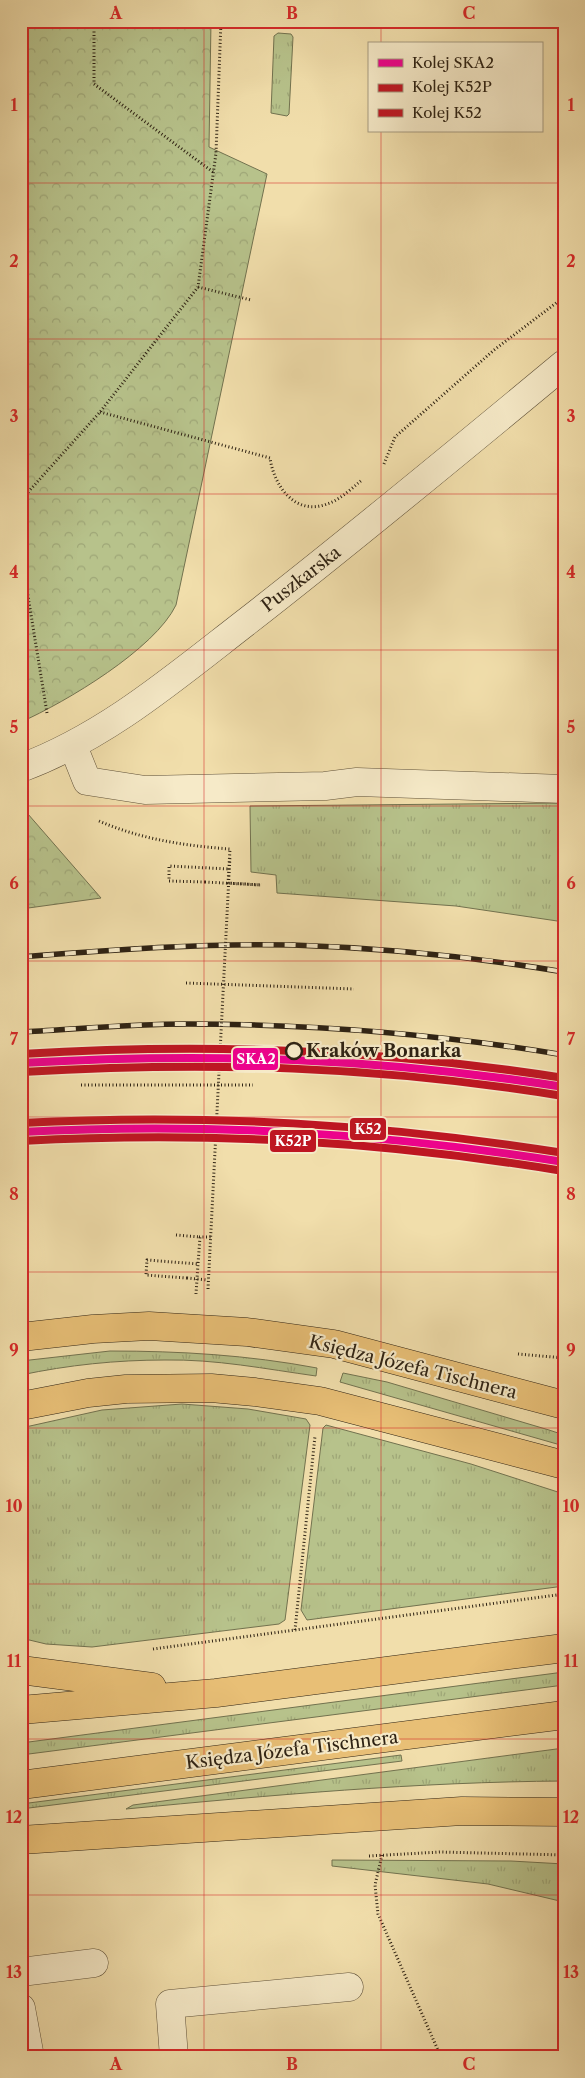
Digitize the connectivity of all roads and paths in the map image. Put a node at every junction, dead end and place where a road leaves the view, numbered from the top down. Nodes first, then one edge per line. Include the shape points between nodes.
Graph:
1 (94, 21) edge
2 (221, 21) edge
3 (214, 172) junction
4 (198, 287) junction
5 (564, 297) edge
6 (251, 300) dead end
7 (564, 364) edge
8 (100, 412) junction
9 (376, 470) dead end
10 (369, 476) dead end
11 (21, 500) edge
12 (21, 553) edge
13 (48, 713) dead end
14 (73, 746) junction
15 (21, 768) edge
16 (564, 788) edge
17 (93, 818) dead end
18 (230, 856) dead end
19 (229, 869) junction
20 (228, 883) junction
21 (261, 885) dead end
22 (186, 983) dead end
23 (223, 984) junction
24 (354, 989) dead end
25 (219, 1084) junction
26 (81, 1085) dead end
27 (252, 1085) dead end
28 (211, 1238) junction
29 (198, 1264) junction
30 (208, 1280) junction
31 (208, 1289) dead end
32 (196, 1296) dead end
33 (21, 1337) edge
34 (564, 1405) edge
35 (21, 1406) edge
36 (315, 1434) dead end
37 (564, 1465) edge
38 (564, 1594) edge
39 (295, 1630) junction
40 (564, 1648) edge
41 (147, 1650) dead end
42 (21, 1670) edge
43 (216, 1693) junction
44 (21, 1710) edge
45 (564, 1715) edge
46 (21, 1785) edge
47 (564, 1812) edge
48 (21, 1840) edge
49 (382, 1855) dead end
50 (94, 1963) dead end
51 (21, 1972) edge
52 (349, 1987) dead end
53 (21, 2008) edge
54 (30, 2057) edge
55 (174, 2057) edge
56 (441, 2057) edge

1 - 3 path via 94,84
2 - 3 path
3 - 4 path
4 - 6 path
4 - 8 path
5 - 9 path via 494,350 394,437 384,465
7 - 14 street, Puszkarska via 335,553 154,693
8 - 10 path via 270,458 281,489 293,500 309,507 332,502
8 - 11 path
12 - 13 path
14 - 15 street, Puszkarska
14 - 16 street via 87,781 145,790 325,786 357,782
17 - 19 path via 154,838 230,849
18 - 20 path, bridge
19 - 20 path
19 - 20 path, bridge via 169,866 168,881
20 - 21 path, bridge
20 - 23 path, bridge
22 - 23 path
23 - 24 path
23 - 25 path, bridge
25 - 26 path
25 - 27 path
25 - 28 path, bridge
28 - 29 path via 176,1235 200,1237
28 - 30 path, bridge
29 - 30 path, bridge via 147,1260 146,1275
29 - 32 path
30 - 31 path, bridge
33 - 34 main road, Księdza Józefa Tischnera via 149,1326 247,1332 334,1344
35 - 37 main road via 126,1389 211,1388 255,1392 320,1401
36 - 39 path
38 - 39 path
39 - 41 path
40 - 43 main road
42 - 43 main road
43 - 44 main road
45 - 46 main road, Księdza Józefa Tischnera
47 - 48 main road via 443,1812
49 - 56 path via 375,1885 378,1914
50 - 51 street
52 - 55 street via 170,2004
53 - 54 street

